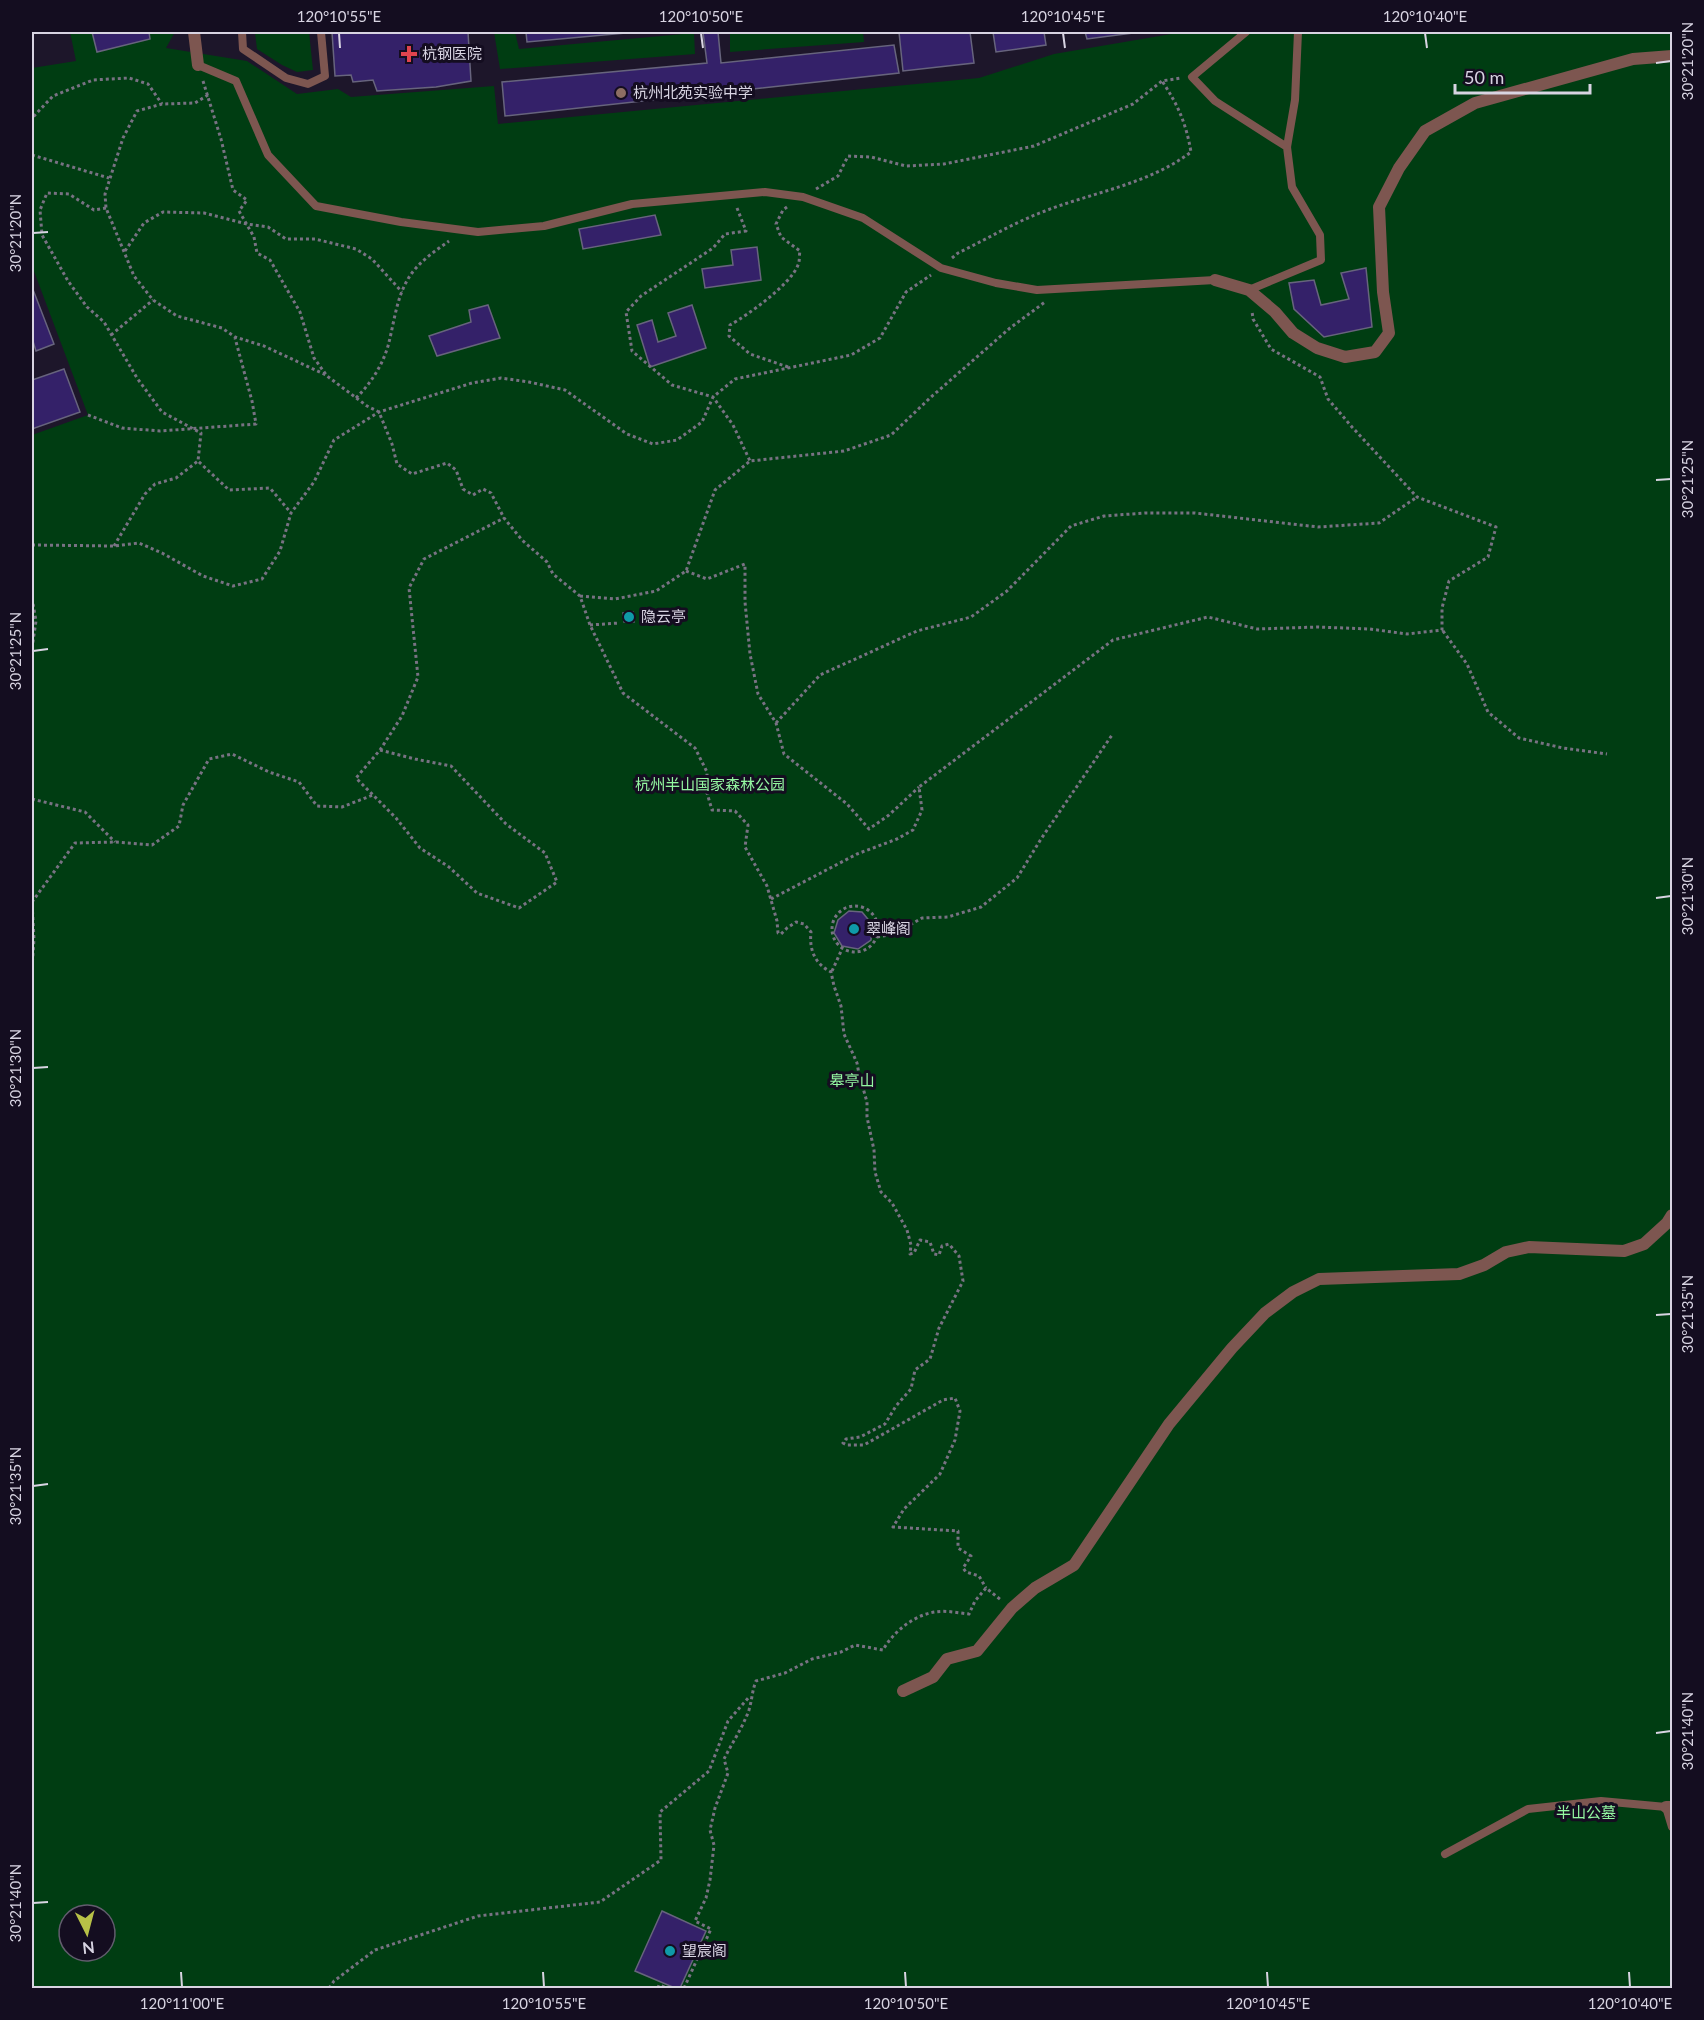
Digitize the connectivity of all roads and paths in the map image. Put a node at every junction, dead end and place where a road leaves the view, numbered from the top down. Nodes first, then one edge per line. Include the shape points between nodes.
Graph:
1 (194, 32) edge
2 (199, 32) edge
3 (242, 32) edge
4 (321, 32) edge
5 (1246, 32) edge
6 (1298, 32) edge
7 (1672, 56) edge
8 (198, 65) junction
9 (1192, 77) junction
10 (1162, 81) junction
11 (208, 95) junction
12 (162, 104) junction
13 (32, 122) edge
14 (1287, 147) junction
15 (32, 155) edge
16 (109, 177) junction
17 (731, 195) junction
18 (803, 197) junction
19 (106, 208) junction
20 (247, 224) junction
21 (466, 230) junction
22 (125, 251) junction
23 (941, 268) junction
24 (1215, 280) joint
25 (1063, 289) junction
26 (1249, 290) junction
27 (402, 292) junction
28 (153, 300) junction
29 (111, 335) junction
30 (235, 337) junction
31 (789, 367) junction
32 (327, 376) junction
33 (712, 397) junction
34 (356, 398) junction
35 (379, 412) junction
36 (88, 415) dead end
37 (191, 428) junction
38 (198, 461) junction
39 (750, 461) junction
40 (1417, 497) junction
41 (291, 513) junction
42 (504, 518) junction
43 (32, 545) edge
44 (114, 546) junction
45 (686, 571) junction
46 (580, 596) junction
47 (32, 598) edge
48 (34, 621) edge
49 (619, 623) dead end
50 (590, 625) junction
51 (1442, 630) junction
52 (32, 648) edge
53 (776, 723) junction
54 (1113, 735) dead end
55 (380, 750) junction
56 (1607, 754) dead end
57 (919, 787) junction
58 (373, 795) junction
59 (32, 799) edge
60 (115, 842) junction
61 (771, 898) junction
62 (877, 937) junction
63 (842, 949) junction
64 (32, 968) edge
65 (831, 972) junction
66 (1672, 1215) edge
67 (986, 1588) junction
68 (1012, 1608) junction
69 (903, 1691) dead end
70 (751, 1695) junction
71 (1669, 1807) edge
72 (1672, 1827) edge
73 (1445, 1854) dead end
74 (329, 1989) edge
75 (658, 1989) edge
76 (667, 1989) edge
77 (684, 1989) edge

1 - 2 lane
1 - 8 street
3 - 4 lane via 243,49 286,78 308,84 325,76
5 - 9 lane
6 - 14 lane via 1295,100
7 - 26 street via 1633,59 1475,103 1425,131 1398,168 1379,207 1389,333 1375,352 1345,357 1317,348 1293,333
8 - 11 path
8 - 21 lane via 236,81 268,155 316,206
9 - 10 path
9 - 14 lane via 1215,101
10 - 18 path via 1133,104 1034,146 944,164 906,166 848,156 838,176
10 - 23 path via 1179,107 1191,152 1174,165 1044,211 958,253
11 - 12 path via 195,103
11 - 20 path via 233,190 247,200 239,211
12 - 13 path via 148,84 129,78 93,80 53,96
12 - 16 path via 137,111
14 - 26 lane via 1292,187 1320,235 1321,260
15 - 16 path
16 - 19 path
17 - 18 lane via 765,192
17 - 21 lane via 632,204 544,226
17 - 33 path via 746,231 725,234 713,248 641,296 626,312 632,351 672,385
18 - 23 lane via 863,218
18 - 31 path via 783,210 776,224 781,237 800,251 798,266 780,288 730,325 729,336 750,354
19 - 22 path
19 - 29 path via 94,210 69,194 47,192 40,210 42,235 68,281
20 - 22 path via 204,213 163,212 144,223
20 - 27 path via 268,227 286,239 315,239 356,249 372,259
20 - 32 path via 257,253 270,260 300,312 314,358
21 - 27 path via 433,252 408,278
22 - 28 path via 134,276
23 - 25 lane via 1037,290
23 - 31 path via 906,292 880,338 852,355
24 - 25 lane
24 - 26 street
25 - 39 path via 1010,328 891,435 844,451
26 - 40 path via 1253,319 1271,349 1320,377 1328,399
27 - 34 path via 387,348 371,383
28 - 29 path
28 - 30 path via 177,316 222,328
29 - 37 path via 162,412
30 - 32 path via 264,346
30 - 37 path via 256,424
31 - 33 path via 735,379
32 - 34 path
33 - 35 path via 702,422 677,440 653,444 627,434 565,390 501,378
33 - 39 path via 733,425
34 - 35 path
35 - 41 path via 334,440 314,482
35 - 42 path via 397,464 412,474 447,463 456,470 463,489 473,495 483,489 491,493
36 - 37 path via 122,428
37 - 38 path via 201,433
38 - 41 path via 229,490 270,488
38 - 44 path via 176,478 155,484 145,494
39 - 45 path via 715,490
40 - 51 path via 1496,527 1488,556 1449,581
40 - 53 path via 1379,523 1318,527 1195,513 1146,513 1104,516 1071,526 1007,591 971,617 917,631 820,675
41 - 44 path via 280,551 262,579 233,586 203,576 139,543
42 - 46 path via 547,562 553,574
42 - 55 path via 424,559 409,588 418,677 402,716
43 - 44 path
45 - 46 path via 656,591 615,599
45 - 53 path via 707,579 746,564 750,654 758,694
46 - 50 path
47 - 48 path
48 - 52 path
49 - 50 path
50 - 61 path via 623,693 695,748 707,772 712,810 735,811 748,825 745,848
51 - 56 path via 1467,664 1488,712 1519,738
51 - 57 path via 1407,634 1359,629 1257,629 1209,617 1113,640
53 - 57 path via 784,754 847,804 869,829
54 - 62 path via 1017,878 981,907 948,917 922,918 894,934
55 - 58 path via 356,778
55 - 58 path via 451,766 506,824 545,854 556,882 519,908 477,893 449,867 420,848
57 - 61 path via 922,810 913,830
58 - 60 path via 342,807 317,806 299,782 232,754 209,759 183,805 179,826 152,845
59 - 60 path via 85,812
60 - 64 path via 75,843 32,902
61 - 65 path via 778,933 796,922 804,924 811,933 810,946 820,967
62 - 63 path via 860,952
62 - 63 path via 873,914 860,906 844,908 831,925 834,940
63 - 65 path
65 - 67 path via 844,1034 857,1063 867,1102 881,1192 907,1230 910,1254 920,1240 930,1242 934,1254 939,1255 942,1246 949,1244 959,1256 963,1281 939,1329 930,1359 915,1370 911,1389 885,1424 843,1443 864,1445 943,1400 955,1398 960,1411 955,1440 940,1474 904,1509 893,1527 958,1531 958,1548 971,1556 963,1568 979,1576
66 - 68 street via 1644,1244 1624,1251 1529,1248 1506,1252 1459,1274 1319,1279 1293,1292 1265,1313 1169,1424 1074,1565 1035,1588
67 - 68 path
67 - 70 path via 969,1614 935,1612 913,1619 883,1650 855,1644 756,1681
68 - 69 street via 977,1651 947,1659 933,1677
70 - 74 path via 728,1721 709,1771 660,1812 661,1860 600,1902 478,1916 375,1950
70 - 77 path via 744,1722 724,1759 728,1773 710,1830 714,1845 710,1880 695,1921 711,1929
71 - 72 lane
71 - 73 lane via 1601,1801 1528,1809
75 - 76 path via 659,1985

